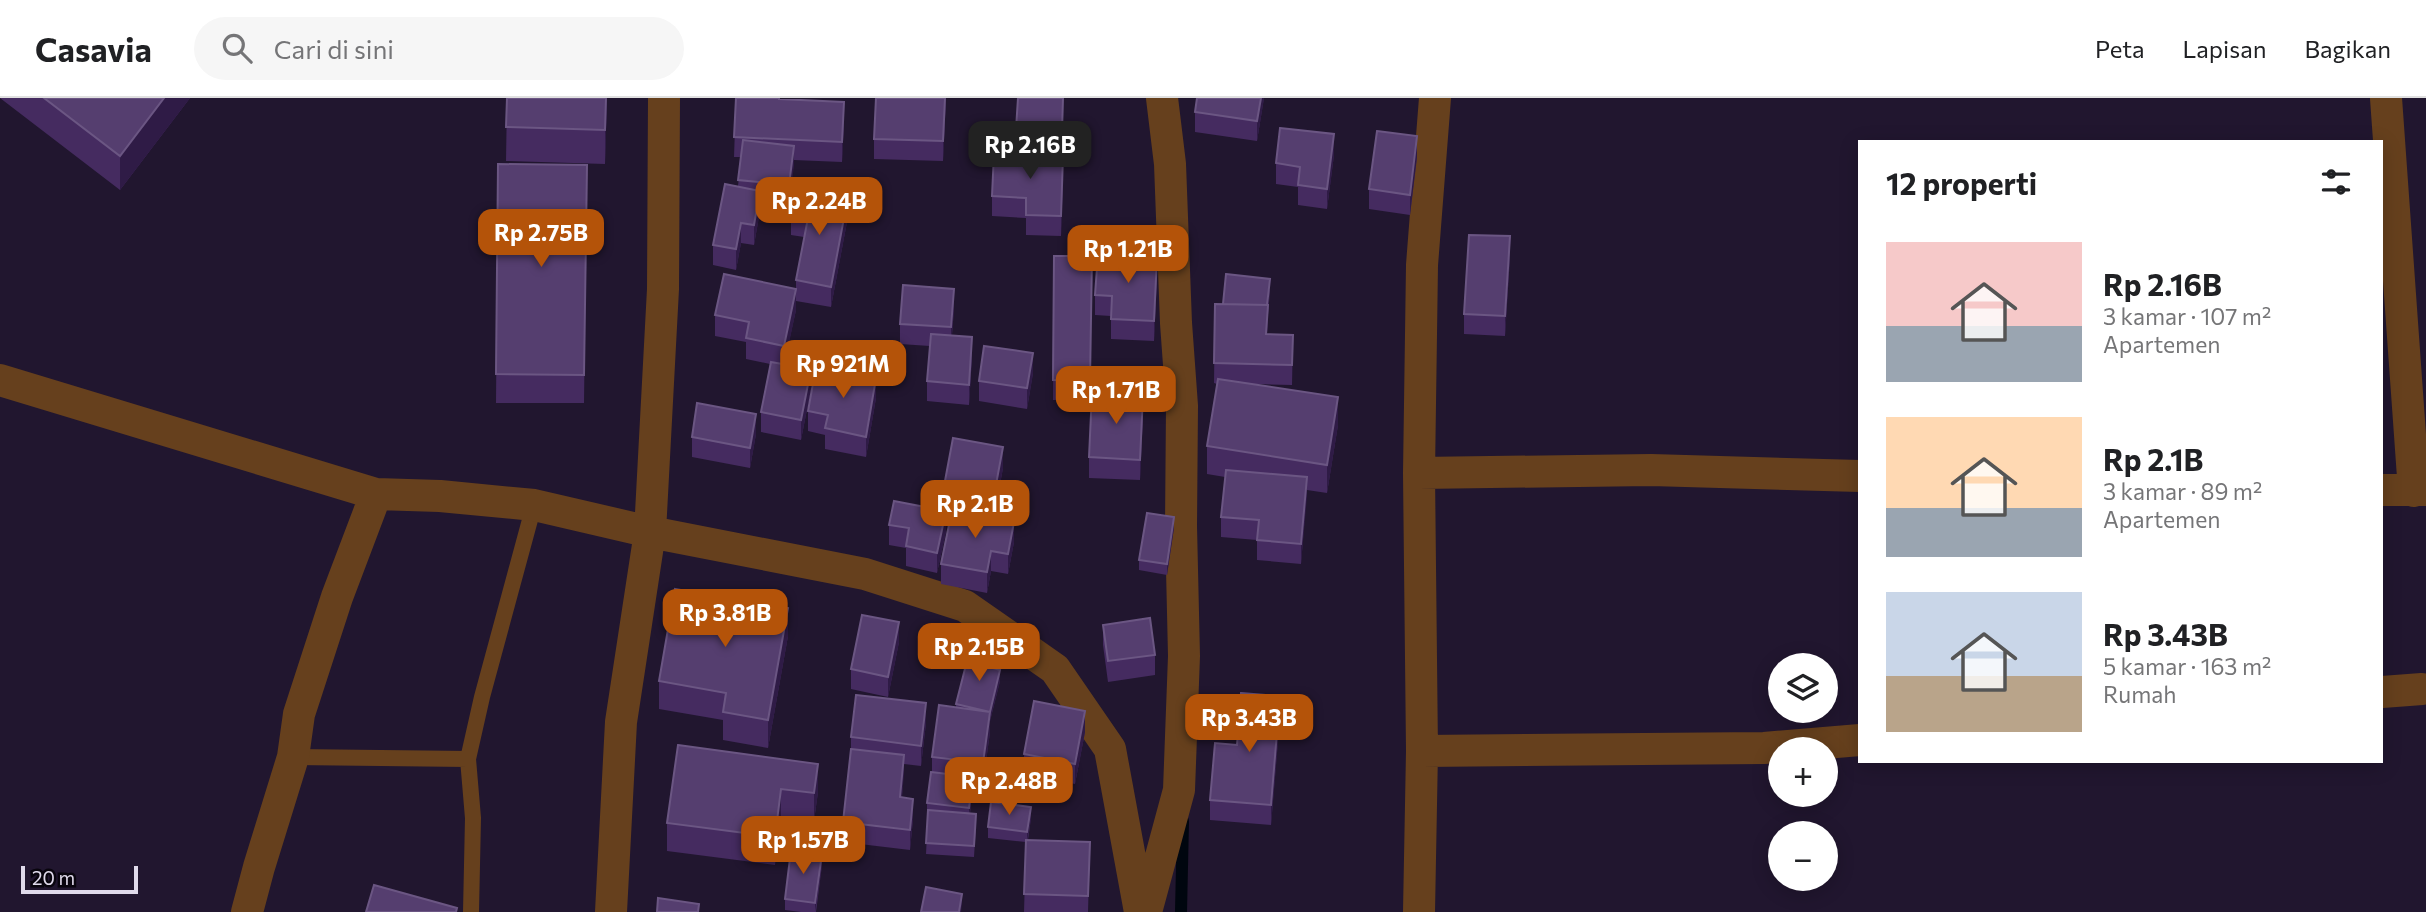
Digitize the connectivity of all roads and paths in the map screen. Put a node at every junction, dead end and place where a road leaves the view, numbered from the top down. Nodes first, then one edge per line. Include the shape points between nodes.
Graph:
1 (664, 98) edge
2 (1162, 98) edge
3 (1435, 98) edge
4 (2386, 98) edge
5 (0, 380) edge
6 (1419, 473) junction
7 (1858, 476) edge
8 (2383, 490) edge
9 (2420, 490) edge
10 (376, 494) junction
11 (534, 505) junction
12 (650, 532) junction
13 (2422, 689) dead end
14 (2383, 692) edge
15 (1858, 740) edge
16 (1422, 751) junction
17 (293, 757) junction
18 (468, 759) junction
19 (247, 912) edge
20 (471, 912) edge
21 (611, 912) edge
22 (1140, 912) edge
23 (1146, 912) edge
24 (1419, 912) edge

1 - 12 street via 663,289
2 - 23 street via 1170,164 1182,407 1184,656 1179,790
3 - 6 street via 1422,265
4 - 9 street
5 - 10 street
6 - 7 street via 1651,470
6 - 16 street
8 - 9 street
10 - 11 street
10 - 17 street via 299,714
11 - 12 street
11 - 18 lane
12 - 21 street via 621,722
12 - 22 street via 866,574 965,606 1055,669 1111,749
13 - 14 street
15 - 16 street via 1764,748
16 - 24 street
17 - 18 lane
17 - 19 street
18 - 20 lane via 473,818

